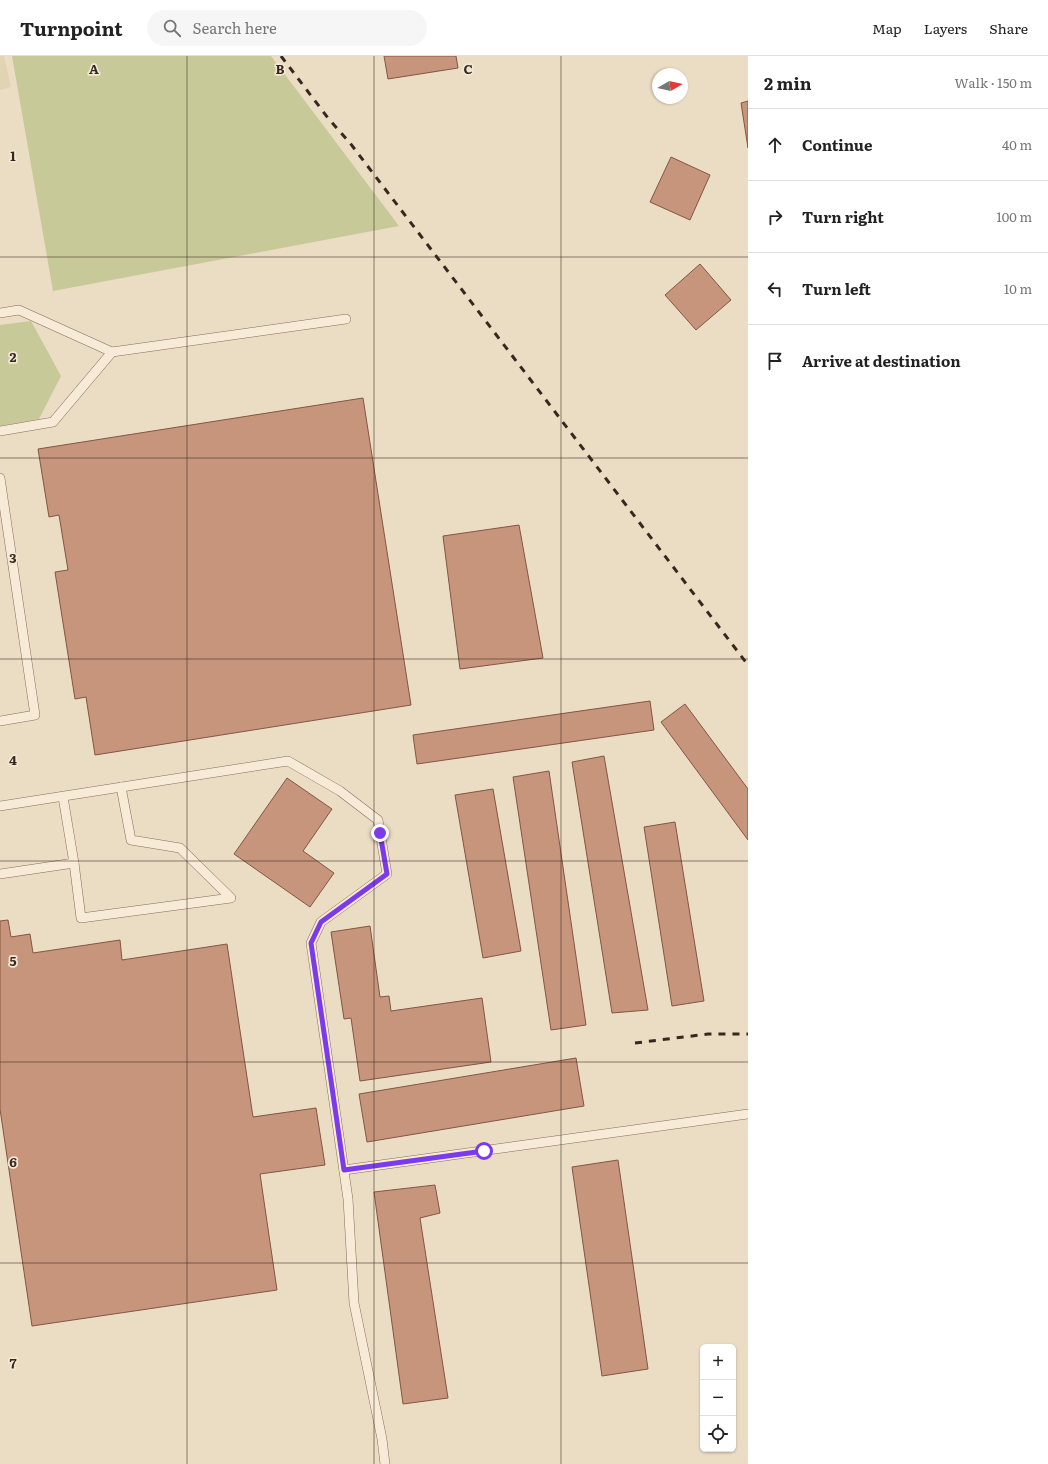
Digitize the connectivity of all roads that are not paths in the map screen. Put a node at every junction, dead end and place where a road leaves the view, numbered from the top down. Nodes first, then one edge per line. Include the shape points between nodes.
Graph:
1 (0, 313) edge
2 (346, 319) dead end
3 (112, 352) junction
4 (0, 431) edge
5 (0, 478) edge
6 (0, 722) edge
7 (121, 787) junction
8 (63, 797) junction
9 (0, 806) edge
10 (74, 863) junction
11 (0, 874) edge
12 (748, 1114) edge
13 (344, 1170) junction
14 (385, 1464) edge

1 - 3 lane via 19,310
2 - 3 lane
3 - 4 lane via 53,422
5 - 6 lane via 35,715
7 - 8 lane
7 - 10 lane via 131,840 180,848 231,898 81,918
7 - 13 lane via 288,761 340,791 378,820 387,874 321,922 311,943
8 - 9 lane
8 - 10 lane
10 - 11 lane
12 - 13 lane
13 - 14 lane via 354,1303

